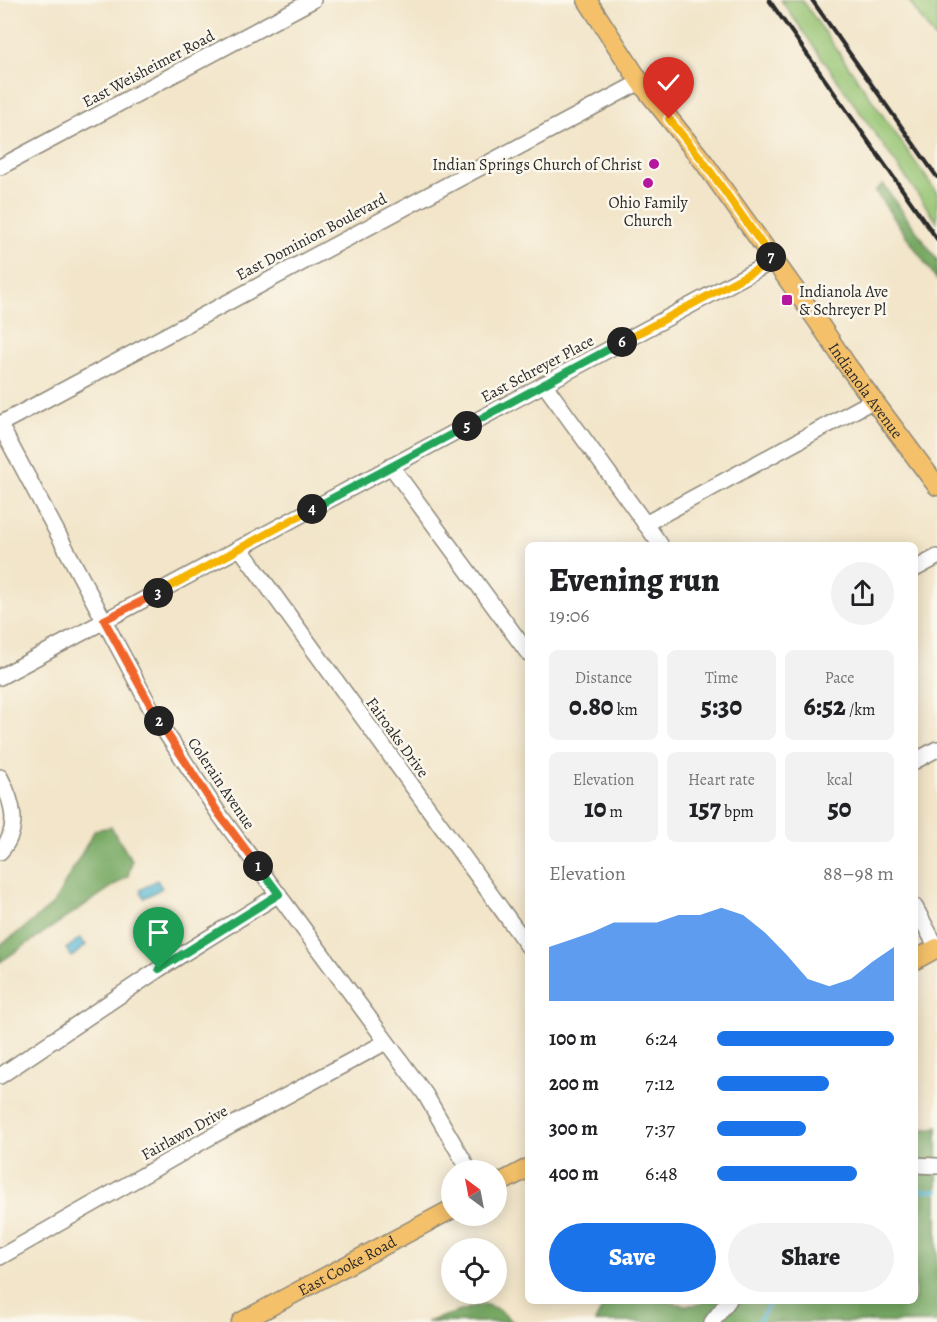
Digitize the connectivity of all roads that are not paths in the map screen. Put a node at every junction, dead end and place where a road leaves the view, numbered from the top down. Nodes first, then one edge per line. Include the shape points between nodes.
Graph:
1 (313, 0) edge
2 (587, 0) edge
3 (640, 82) junction
4 (0, 167) edge
5 (773, 261) junction
6 (544, 384) junction
7 (874, 400) junction
8 (0, 425) edge
9 (391, 466) junction
10 (937, 486) edge
11 (645, 524) junction
12 (658, 542) edge
13 (240, 548) junction
14 (937, 557) edge
15 (918, 567) edge
16 (104, 620) junction
17 (525, 649) edge
18 (0, 677) edge
19 (937, 749) edge
20 (918, 759) edge
21 (0, 777) edge
22 (0, 852) edge
23 (279, 894) junction
24 (918, 913) edge
25 (525, 942) edge
26 (937, 948) edge
27 (918, 958) edge
28 (386, 1042) junction
29 (0, 1076) edge
30 (463, 1160) edge
31 (918, 1166) edge
32 (937, 1166) edge
33 (525, 1170) edge
34 (507, 1179) edge
35 (441, 1215) edge
36 (0, 1257) edge
37 (726, 1304) edge
38 (241, 1322) edge
39 (712, 1322) edge

1 - 4 street, East Weisheimer Road
2 - 3 main road, Indianola Avenue
3 - 5 main road, Indianola Avenue via 703,161
3 - 8 street, East Dominion Boulevard
5 - 6 street, East Schreyer Place
5 - 7 main road, Indianola Avenue
6 - 9 street, East Schreyer Place
6 - 11 street
7 - 10 main road, Indianola Avenue
7 - 11 street
8 - 16 street, Colerain Avenue
9 - 13 street, East Schreyer Place
9 - 17 street
11 - 12 street
13 - 16 street, East Schreyer Place
13 - 25 street, Fairoaks Drive
14 - 15 street
16 - 18 street, East Schreyer Place
16 - 23 street, Colerain Avenue via 156,718 219,814
19 - 20 street
21 - 22 street via 15,819 8,843
23 - 28 street, Colerain Avenue
23 - 29 street
24 - 26 street
26 - 27 main road
28 - 30 street, Colerain Avenue via 425,1094
28 - 36 street, Fairlawn Drive
31 - 32 street
33 - 34 main road
35 - 38 main road, East Cooke Road
37 - 39 street

